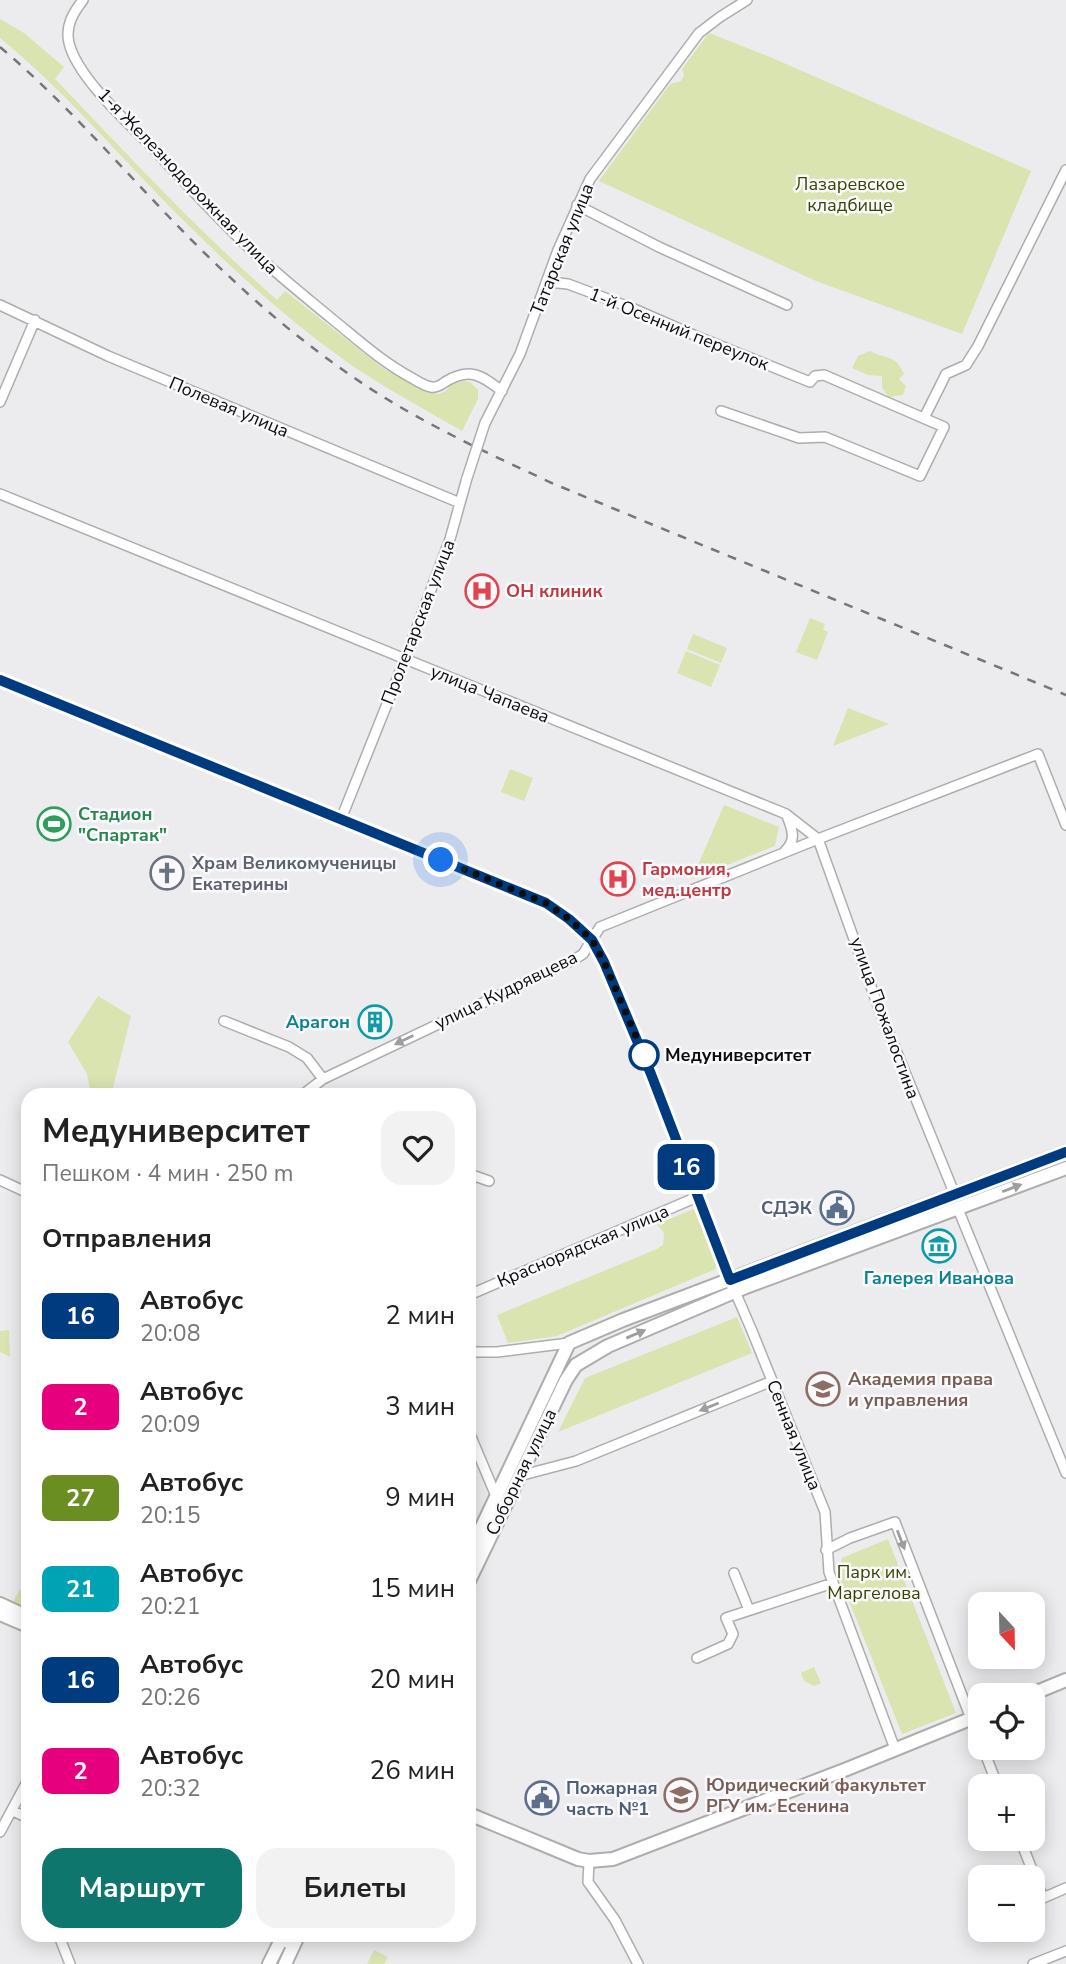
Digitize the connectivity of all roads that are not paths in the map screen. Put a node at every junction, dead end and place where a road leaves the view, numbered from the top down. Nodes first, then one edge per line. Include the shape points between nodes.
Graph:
1 (83, 0) edge
2 (747, 0) edge
3 (1066, 170) edge
4 (577, 205) junction
5 (547, 282) junction
6 (0, 305) edge
7 (787, 305) dead end
8 (35, 320) junction
9 (502, 391) junction
10 (0, 402) edge
11 (722, 411) dead end
12 (924, 418) junction
13 (485, 423) joint
14 (0, 494) edge
15 (460, 503) junction
16 (405, 659) junction
17 (0, 680) edge
18 (786, 814) junction
19 (341, 819) junction
20 (1066, 825) edge
21 (801, 826) junction
22 (818, 839) junction
23 (799, 847) junction
24 (783, 853) junction
25 (592, 940) junction
26 (224, 1021) dead end
27 (323, 1079) junction
28 (311, 1088) edge
29 (1066, 1152) edge
30 (1066, 1168) edge
31 (476, 1176) edge
32 (0, 1181) edge
33 (489, 1181) dead end
34 (21, 1191) edge
35 (955, 1195) junction
36 (697, 1197) junction
37 (958, 1209) junction
38 (733, 1286) junction
39 (476, 1292) edge
40 (569, 1343) junction
41 (476, 1352) edge
42 (772, 1381) junction
43 (476, 1449) edge
44 (1066, 1473) edge
45 (519, 1476) junction
46 (496, 1496) junction
47 (476, 1539) edge
48 (826, 1550) junction
49 (476, 1566) edge
50 (734, 1573) dead end
51 (833, 1583) junction
52 (0, 1604) edge
53 (749, 1610) junction
54 (0, 1614) edge
55 (21, 1614) edge
56 (21, 1623) edge
57 (697, 1658) dead end
58 (1066, 1680) edge
59 (1045, 1689) edge
60 (968, 1700) edge
61 (968, 1720) edge
62 (895, 1749) junction
63 (21, 1794) edge
64 (13, 1811) junction
65 (21, 1815) edge
66 (476, 1817) edge
67 (0, 1832) edge
68 (1025, 1851) edge
69 (589, 1861) junction
70 (1066, 1888) edge
71 (62, 1942) edge
72 (276, 1942) edge
73 (295, 1942) edge
74 (1066, 1951) edge
75 (70, 1964) edge
76 (269, 1964) edge
77 (285, 1964) edge
78 (638, 1964) edge
79 (1033, 1964) edge

1 - 9 street, 1-я Железнодорожная улица via 73,12 68,41 82,71 248,247 383,361 411,377 435,387 470,373
2 - 4 street, Татарская улица via 699,33 590,179
3 - 12 street via 978,346 966,365 946,374
4 - 5 street, Татарская улица
4 - 7 street
5 - 9 street, Татарская улица
5 - 12 street, 1-й Осенний переулок via 568,284 632,308 810,382 824,375
6 - 8 street, Полевая улица
8 - 10 street
8 - 15 street, Полевая улица via 108,356
9 - 13 street, Татарская улица
11 - 12 street via 799,438 825,437 920,476 944,426
13 - 15 street, Пролетарская улица, bridge
14 - 16 street, улица Чапаева
15 - 16 street, Пролетарская улица
16 - 18 street, улица Чапаева
16 - 19 street, Пролетарская улица
17 - 19 street
18 - 21 street, улица Чапаева
18 - 24 street via 793,840
19 - 25 street via 546,903
20 - 22 street, улица Кудрявцева via 1038,754
21 - 22 street, улица Чапаева
21 - 23 street via 804,839
22 - 23 street, улица Кудрявцева
22 - 35 street, улица Пожалостина via 878,1006
23 - 24 street, улица Кудрявцева
24 - 25 street, улица Кудрявцева via 600,927
25 -> 27 street, улица Кудрявцева via 583,954
25 - 36 street, Сенная улица via 644,1055
26 - 27 street via 289,1047 306,1058
27 - 28 street, улица Кудрявцева
29 - 35 main road
37 -> 30 main road
31 - 33 street
32 - 34 street
35 - 38 main road
36 - 38 street, Сенная улица
36 - 39 street, Краснорядская улица
37 - 38 main road
37 - 44 street
38 - 40 main road via 624,1320
38 - 42 street, Сенная улица
45 -> 38 main road, Соборная улица via 576,1365
40 - 41 street
40 - 46 main road, Соборная улица
42 -> 45 street via 576,1461
42 - 48 street, Сенная улица via 825,1512
43 - 46 street
45 - 49 main road, Соборная улица
46 - 47 main road, Соборная улица
48 - 51 street, Сенная улица
48 -> 60 street via 895,1522
50 - 53 street
51 - 53 street
51 - 62 street, Сенная улица
52 - 55 main road
53 - 57 street via 726,1618 733,1634 728,1644
54 - 56 main road
58 - 59 main road
61 - 62 main road
62 - 69 main road via 622,1856
63 - 64 street
64 - 65 street
64 - 67 street
66 - 69 main road
68 - 70 street via 1043,1898
69 - 78 street via 588,1882
71 - 75 street
72 - 76 main road
73 - 77 main road
74 - 79 street

